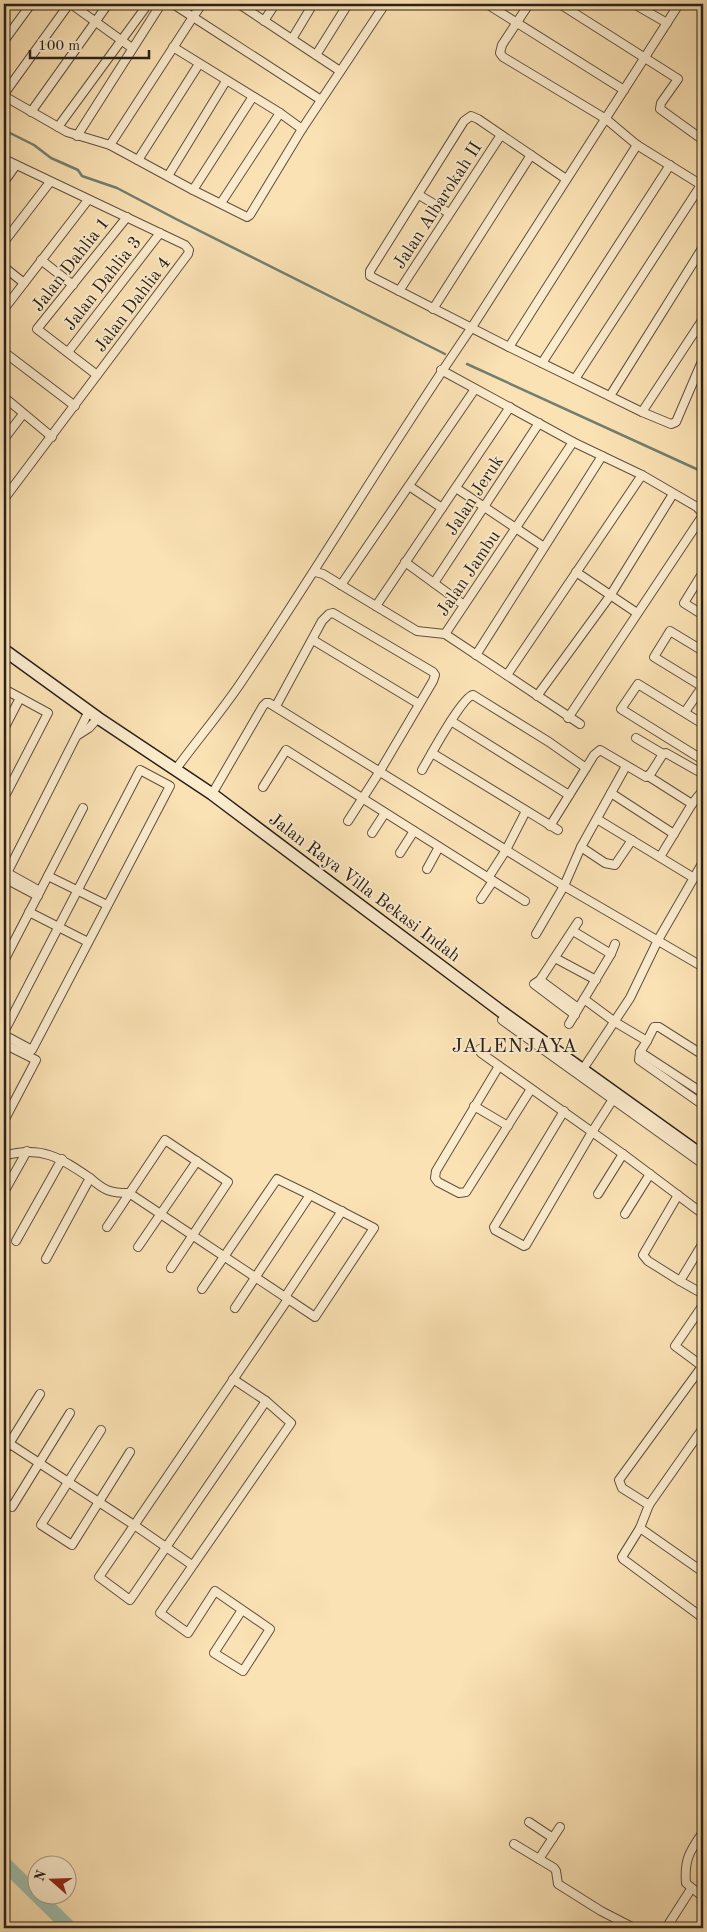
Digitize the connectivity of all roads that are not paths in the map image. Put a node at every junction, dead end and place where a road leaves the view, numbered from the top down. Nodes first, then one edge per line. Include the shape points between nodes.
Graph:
1 (31, 4) edge
2 (70, 4) edge
3 (108, 4) edge
4 (148, 4) edge
5 (161, 4) edge
6 (173, 4) edge
7 (202, 4) edge
8 (239, 4) edge
9 (275, 4) edge
10 (313, 4) edge
11 (348, 4) edge
12 (384, 4) edge
13 (487, 4) edge
14 (529, 4) edge
15 (560, 4) edge
16 (634, 4) edge
17 (679, 4) edge
18 (193, 17) junction
19 (96, 21) junction
20 (264, 21) junction
21 (517, 22) junction
22 (667, 23) junction
23 (292, 39) junction
24 (122, 40) junction
25 (4, 41) edge
26 (173, 47) junction
27 (132, 48) junction
28 (316, 55) junction
29 (646, 58) junction
30 (199, 64) junction
31 (340, 71) junction
32 (226, 81) junction
33 (624, 90) junction
34 (4, 95) edge
35 (252, 98) junction
36 (321, 100) junction
37 (31, 112) junction
38 (280, 113) junction
39 (606, 119) junction
40 (58, 127) junction
41 (302, 129) junction
42 (501, 135) junction
43 (77, 136) junction
44 (703, 140) edge
45 (110, 145) junction
46 (637, 145) junction
47 (531, 155) junction
48 (4, 158) edge
49 (138, 160) junction
50 (16, 165) junction
51 (670, 165) junction
52 (168, 176) junction
53 (566, 179) junction
54 (4, 182) edge
55 (50, 182) junction
56 (702, 186) edge
57 (193, 190) junction
58 (419, 195) junction
59 (88, 200) junction
60 (221, 203) junction
61 (449, 213) junction
62 (127, 217) junction
63 (160, 233) junction
64 (4, 242) edge
65 (703, 247) edge
66 (42, 260) junction
67 (4, 267) edge
68 (24, 283) junction
69 (73, 285) junction
70 (399, 291) junction
71 (4, 309) edge
72 (433, 309) junction
73 (703, 319) edge
74 (472, 327) junction
75 (509, 347) junction
76 (4, 352) edge
77 (68, 352) junction
78 (703, 359) edge
79 (542, 363) junction
80 (442, 370) junction
81 (97, 375) junction
82 (575, 379) junction
83 (475, 389) junction
84 (610, 396) junction
85 (4, 397) edge
86 (75, 406) junction
87 (510, 406) junction
88 (642, 412) junction
89 (23, 414) junction
90 (539, 424) junction
91 (52, 437) junction
92 (4, 439) edge
93 (573, 442) junction
94 (602, 456) junction
95 (642, 475) junction
96 (409, 486) junction
97 (456, 488) junction
98 (673, 494) junction
99 (4, 498) edge
100 (484, 507) junction
101 (442, 508) junction
102 (703, 514) edge
103 (516, 528) junction
104 (544, 547) junction
105 (405, 562) junction
106 (315, 572) junction
107 (576, 572) junction
108 (703, 579) edge
109 (434, 583) junction
110 (341, 585) junction
111 (610, 596) junction
112 (464, 605) junction
113 (376, 606) junction
114 (637, 613) junction
115 (703, 615) edge
116 (445, 634) junction
117 (312, 640) junction
118 (4, 650) edge
119 (703, 651) edge
120 (476, 655) junction
121 (507, 674) junction
122 (702, 687) edge
123 (4, 689) edge
124 (537, 696) junction
125 (20, 698) junction
126 (419, 704) junction
127 (276, 706) junction
128 (685, 712) junction
129 (94, 714) junction
130 (568, 718) junction
131 (451, 721) junction
132 (580, 724) dead end
133 (703, 724) edge
134 (4, 729) edge
135 (636, 738) dead end
136 (432, 753) junction
137 (663, 754) junction
138 (703, 760) edge
139 (626, 766) junction
140 (586, 768) junction
141 (176, 769) junction
142 (422, 770) dead end
143 (380, 771) junction
144 (703, 774) edge
145 (648, 776) junction
146 (263, 787) dead end
147 (703, 790) edge
148 (611, 793) junction
149 (212, 794) junction
150 (569, 795) junction
151 (4, 798) edge
152 (363, 799) junction
153 (692, 804) junction
154 (84, 808) dead end
155 (526, 811) junction
156 (385, 813) junction
157 (597, 819) junction
158 (348, 821) dead end
159 (550, 826) junction
160 (558, 830) dead end
161 (414, 831) junction
162 (372, 833) dead end
163 (674, 834) junction
164 (632, 840) junction
165 (439, 847) junction
166 (581, 847) junction
167 (506, 850) junction
168 (400, 853) dead end
169 (660, 857) junction
170 (703, 862) edge
171 (427, 869) dead end
172 (4, 876) edge
173 (48, 876) junction
174 (694, 878) junction
175 (491, 879) junction
176 (564, 886) junction
177 (78, 891) junction
178 (39, 893) junction
179 (481, 899) dead end
180 (525, 901) dead end
181 (107, 905) junction
182 (29, 912) junction
183 (578, 922) dead end
184 (58, 927) junction
185 (573, 931) junction
186 (536, 934) dead end
187 (658, 940) junction
188 (88, 942) junction
189 (615, 944) dead end
190 (611, 954) junction
191 (555, 958) junction
192 (4, 961) edge
193 (703, 967) edge
194 (596, 980) junction
195 (584, 999) junction
196 (576, 1011) junction
197 (502, 1020) dead end
198 (615, 1022) junction
199 (568, 1024) dead end
200 (4, 1034) edge
201 (647, 1041) junction
202 (4, 1044) edge
203 (480, 1050) dead end
204 (640, 1052) junction
205 (703, 1054) edge
206 (499, 1066) junction
207 (583, 1069) junction
208 (532, 1089) junction
209 (703, 1093) edge
210 (615, 1096) junction
211 (703, 1105) edge
212 (474, 1106) junction
213 (564, 1111) junction
214 (4, 1121) edge
215 (508, 1126) junction
216 (592, 1132) junction
217 (27, 1151) junction
218 (623, 1154) junction
219 (4, 1156) edge
220 (703, 1156) edge
221 (62, 1159) junction
222 (198, 1161) junction
223 (703, 1164) edge
224 (650, 1174) junction
225 (90, 1178) junction
226 (4, 1192) edge
227 (129, 1193) junction
228 (598, 1194) dead end
229 (310, 1195) junction
230 (678, 1195) junction
231 (342, 1211) junction
232 (160, 1214) junction
233 (625, 1214) dead end
234 (703, 1214) edge
235 (107, 1227) dead end
236 (192, 1236) junction
237 (16, 1241) dead end
238 (703, 1243) edge
239 (138, 1247) dead end
240 (224, 1257) junction
241 (46, 1259) dead end
242 (171, 1268) dead end
243 (255, 1278) junction
244 (680, 1281) junction
245 (202, 1289) dead end
246 (703, 1294) edge
247 (286, 1298) junction
248 (703, 1305) edge
249 (235, 1308) dead end
250 (703, 1366) edge
251 (233, 1378) junction
252 (40, 1394) dead end
253 (266, 1400) junction
254 (70, 1413) dead end
255 (703, 1428) edge
256 (100, 1430) dead end
257 (6, 1442) edge
258 (4, 1452) edge
259 (130, 1452) dead end
260 (39, 1463) junction
261 (68, 1482) junction
262 (4, 1502) edge
263 (98, 1502) junction
264 (649, 1505) junction
265 (134, 1525) junction
266 (640, 1528) junction
267 (166, 1547) junction
268 (192, 1565) junction
269 (703, 1572) edge
270 (242, 1610) junction
271 (703, 1618) edge
272 (529, 1822) dead end
273 (560, 1827) dead end
274 (703, 1834) edge
275 (553, 1838) junction
276 (514, 1844) dead end
277 (539, 1859) junction
278 (691, 1889) junction
279 (703, 1898) edge
280 (703, 1923) edge
281 (634, 1928) edge
282 (664, 1928) edge
283 (700, 1928) edge

1 - 25 street
2 - 19 street
2 - 34 street
3 - 19 street
4 - 24 street
5 - 27 street
6 - 18 street
7 - 18 street
8 - 20 street
9 - 20 street
10 - 23 street
11 - 28 street
12 - 31 street
13 - 21 street
14 - 21 street
15 - 29 street
16 - 22 street
17 - 22 street
18 - 26 street
18 - 36 street
19 - 24 street
19 - 37 street
20 - 23 street
21 - 33 street
21 - 39 street via 500,48 503,57
22 - 29 street
23 - 28 street
24 - 27 street
24 - 40 street
26 - 30 street
26 - 45 street
27 - 43 street
28 - 31 street
29 - 33 street
29 - 44 street via 678,79 660,109
30 - 32 street
30 - 49 street
31 - 36 street
32 - 35 street
32 - 52 street
33 - 39 street
34 - 37 street
35 - 38 street
35 - 57 street
36 - 41 street
37 - 40 street
38 - 41 street
38 - 60 street
39 - 46 street
39 - 53 street
40 - 43 street
41 - 60 street via 250,215 245,216
42 - 47 street
42 - 58 street via 474,117 467,118
42 - 61 street, Jalan Albarokah II
43 - 45 street
45 - 49 street
46 - 51 street
46 - 75 street
47 - 53 street
47 - 72 street
48 - 50 street
49 - 52 street
50 - 54 street
50 - 55 street
51 - 56 street
51 - 79 street
52 - 57 street
53 - 74 street
55 - 59 street
55 - 64 street
56 - 82 street
57 - 60 street
58 - 61 street
58 - 70 street via 370,272 372,277
59 - 62 street
59 - 66 street
61 - 70 street, Jalan Albarokah II
62 - 63 street
62 - 69 street, Jalan Dahlia 1
63 - 77 street, Jalan Dahlia 3
63 - 81 street, Jalan Dahlia 4 via 184,245 189,250 188,254
65 - 84 street
66 - 68 street
66 - 69 street
67 - 68 street
68 - 71 street
69 - 77 street, Jalan Dahlia 1 via 37,329
70 - 72 street
72 - 74 street
73 - 88 street
74 - 75 street
74 - 80 street
75 - 79 street
76 - 86 street
77 - 81 street
78 - 88 street via 675,423
79 - 82 street
80 - 83 street
80 - 106 street
81 - 86 street, Jalan Dahlia 4
82 - 84 street
83 - 87 street
83 - 96 street
84 - 88 street
85 - 89 street
86 - 91 street, Jalan Dahlia 4
87 - 90 street
87 - 97 street
89 - 91 street
89 - 92 street
90 - 93 street
90 - 100 street, Jalan Jeruk
91 - 99 street, Jalan Dahlia 4
93 - 94 street
93 - 103 street, Jalan Jambu
94 - 95 street
94 - 104 street
95 - 98 street
95 - 107 street
96 - 101 street
96 - 110 street
97 - 100 street
97 - 101 street
98 - 102 street
98 - 111 street
100 - 103 street
100 - 109 street, Jalan Jeruk
101 - 105 street
102 - 114 street
103 - 104 street
103 - 112 street, Jalan Jambu
104 - 120 street
105 - 109 street
105 - 113 street
106 - 110 street
106 - 141 street via 241,682
107 - 111 street
107 - 121 street
108 - 115 street via 700,577 684,603
109 - 112 street
110 - 113 street
111 - 114 street
111 - 124 street
112 - 116 street, Jalan Jambu
113 - 116 street via 417,631
114 - 130 street
116 - 120 street
117 - 126 street
117 - 126 street via 324,617 333,613 408,656 434,675
117 - 127 street
118 - 129 main road, Jalan Raya Villa Bekasi Indah
119 - 122 street via 670,631 654,656
120 - 121 street
121 - 124 street
122 - 128 street
123 - 125 street
124 - 130 street
125 - 134 street
125 - 151 street via 48,713
126 - 143 street
127 - 143 street
127 - 149 street via 264,704
128 - 133 street
128 - 138 street via 638,684 621,709
129 - 141 main road, Jalan Raya Villa Bekasi Indah
129 - 172 street via 82,723
130 - 132 street
131 - 136 street
131 - 140 street via 472,695
131 - 150 street
135 - 137 street
136 - 142 street
136 - 155 street
137 - 144 street via 669,754
137 - 145 street
139 - 140 street via 600,750
139 - 145 street
139 - 148 street
140 - 150 street
141 - 149 main road, Jalan Raya Villa Bekasi Indah
143 - 152 street
143 - 167 street
145 - 153 street
146 - 152 street via 286,750
147 - 153 street
148 - 157 street
148 - 163 street
149 - 207 main road, Jalan Raya Villa Bekasi Indah
150 - 159 street
152 - 156 street
152 - 158 street
153 - 163 street
154 - 173 street
155 - 159 street
155 - 167 street
156 - 161 street
156 - 162 street
157 - 164 street
157 - 166 street
159 - 160 street
161 - 165 street
161 - 168 street
163 - 169 street
164 - 166 street via 615,865 605,863
164 - 169 street
165 - 171 street
165 - 175 street
166 - 176 street
167 - 175 street
167 - 176 street
169 - 174 street
170 - 174 street
172 - 178 street
173 - 177 street
173 - 178 street
174 - 187 street
175 - 179 street
175 - 180 street
176 - 186 street
176 - 187 street
177 - 181 street
177 - 181 street via 140,770 170,786
177 - 184 street
178 - 182 street
181 - 188 street
182 - 184 street
182 - 192 street
183 - 185 street
184 - 188 street
184 - 200 street
185 - 190 street
185 - 191 street
187 - 193 street
187 - 198 street
188 - 200 street via 32,1050
189 - 190 street
190 - 194 street
191 - 194 street
191 - 196 street via 540,980
194 - 195 street
195 - 196 street
195 - 198 street
196 - 199 street
197 - 210 street
198 - 201 street
198 - 207 street
201 - 204 street
201 - 205 street via 654,1028 659,1027
202 - 214 street via 36,1060
203 - 206 street
204 - 209 street
204 - 211 street via 642,1062
206 - 208 street
206 - 212 street
207 - 210 main road, Jalan Raya Villa Bekasi Indah
208 - 213 street
208 - 215 street
210 - 216 street
210 - 220 main road, Jalan Raya Villa Bekasi Indah
210 - 223 street
212 - 215 street
212 - 215 street via 436,1171 438,1182 464,1194
213 - 216 street
213 - 216 street via 494,1228 526,1246
216 - 218 street
217 - 219 street
217 - 221 street
217 - 226 street
218 - 224 street
218 - 228 street
221 - 225 street
221 - 237 street
222 - 227 street via 165,1140
222 - 232 street
222 - 236 street via 228,1182
224 - 230 street
224 - 233 street
225 - 227 street via 113,1193
225 - 241 street
227 - 232 street
227 - 235 street
229 - 231 street
229 - 240 street via 277,1179
229 - 243 street
230 - 234 street
230 - 244 street via 643,1255
231 - 247 street
231 - 247 street via 374,1228 315,1317
232 - 236 street
232 - 239 street
236 - 240 street
236 - 242 street
238 - 244 street
240 - 243 street
240 - 245 street
243 - 247 street
243 - 249 street
244 - 246 street
247 - 251 street
248 - 250 street via 674,1346
250 - 264 street via 619,1480 622,1488
251 - 253 street
251 - 265 street
252 - 257 street
253 - 267 street
253 - 268 street via 291,1423
254 - 260 street
255 - 264 street
256 - 261 street
257 - 258 street
257 - 260 street
259 - 263 street
260 - 261 street
260 - 262 street via 12,1507
261 - 263 street
261 - 263 street via 41,1525 72,1545
263 - 265 street
264 - 266 street
265 - 267 street
265 - 267 street via 99,1577 130,1600
266 - 269 street
266 - 271 street via 622,1555 623,1559
267 - 268 street
268 - 270 street via 160,1613 188,1633 215,1591
270 - 270 street via 270,1629 243,1671 214,1653
272 - 275 street
273 - 275 street
274 - 278 street via 686,1862 686,1883
275 - 277 street
276 - 277 street
277 - 281 street via 556,1870 558,1884
278 - 279 street
278 - 282 street
280 - 283 street

